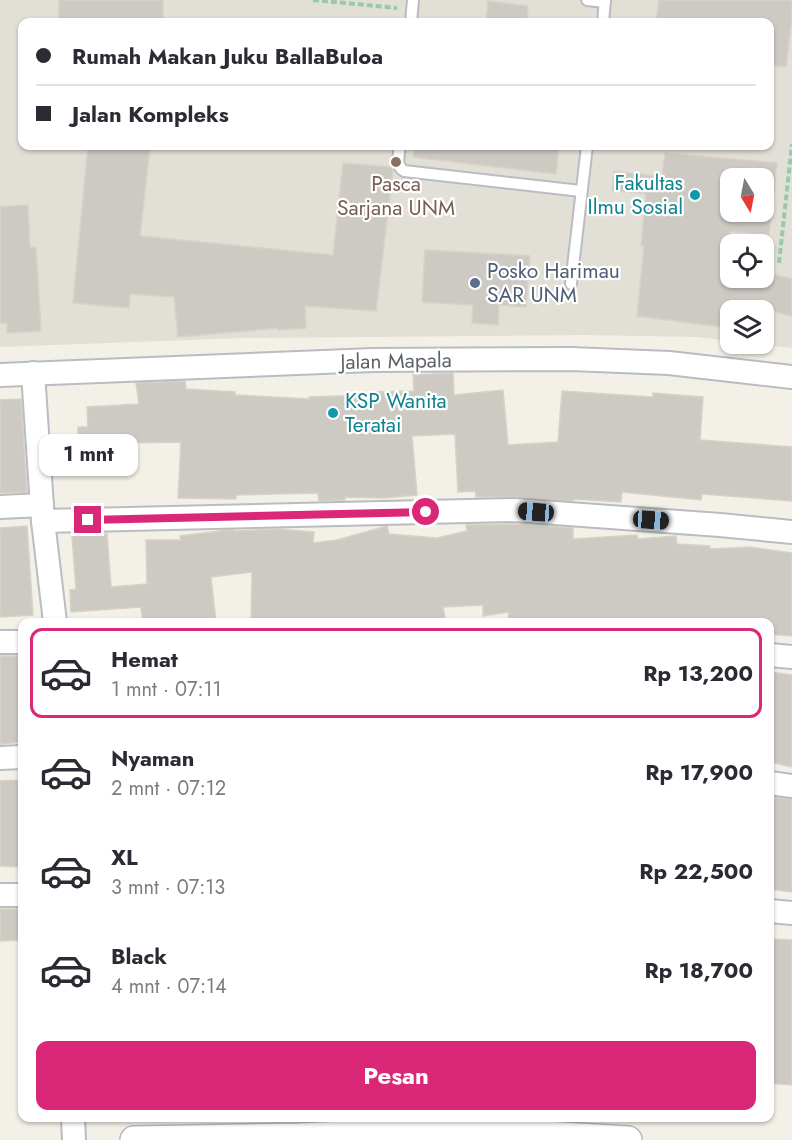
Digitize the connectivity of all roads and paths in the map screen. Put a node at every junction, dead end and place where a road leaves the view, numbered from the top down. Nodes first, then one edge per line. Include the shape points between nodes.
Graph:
1 (313, 0) edge
2 (587, 0) edge
3 (605, 1) edge
4 (413, 5) edge
5 (603, 18) edge
6 (792, 144) edge
7 (400, 150) edge
8 (586, 150) edge
9 (581, 191) junction
10 (779, 263) dead end
11 (571, 284) dead end
12 (33, 373) junction
13 (0, 375) edge
14 (792, 377) edge
15 (0, 507) edge
16 (43, 513) junction
17 (792, 532) edge
18 (55, 618) edge
19 (0, 642) edge
20 (18, 642) edge
21 (774, 655) edge
22 (792, 657) edge
23 (18, 757) edge
24 (0, 758) edge
25 (774, 784) edge
26 (792, 786) edge
27 (0, 895) edge
28 (18, 895) edge
29 (774, 911) edge
30 (792, 913) edge
31 (73, 1122) edge
32 (299, 1135) edge
33 (74, 1140) edge
34 (134, 1140) edge
35 (628, 1140) edge

1 - 4 path
2 - 3 lane
3 - 5 lane
6 - 10 path
7 - 9 lane via 398,165 404,171
8 - 9 lane
9 - 11 lane
12 - 13 street, Jalan Mapala
12 - 14 street, Jalan Mapala via 373,360 571,359 669,363
12 - 16 street
15 - 16 street
16 - 17 street via 514,510
16 - 18 street
19 - 20 street
21 - 22 street
23 - 24 street
25 - 26 street
27 - 28 street
29 - 30 street
31 - 33 street
32 - 34 street
32 - 35 street via 460,1130

